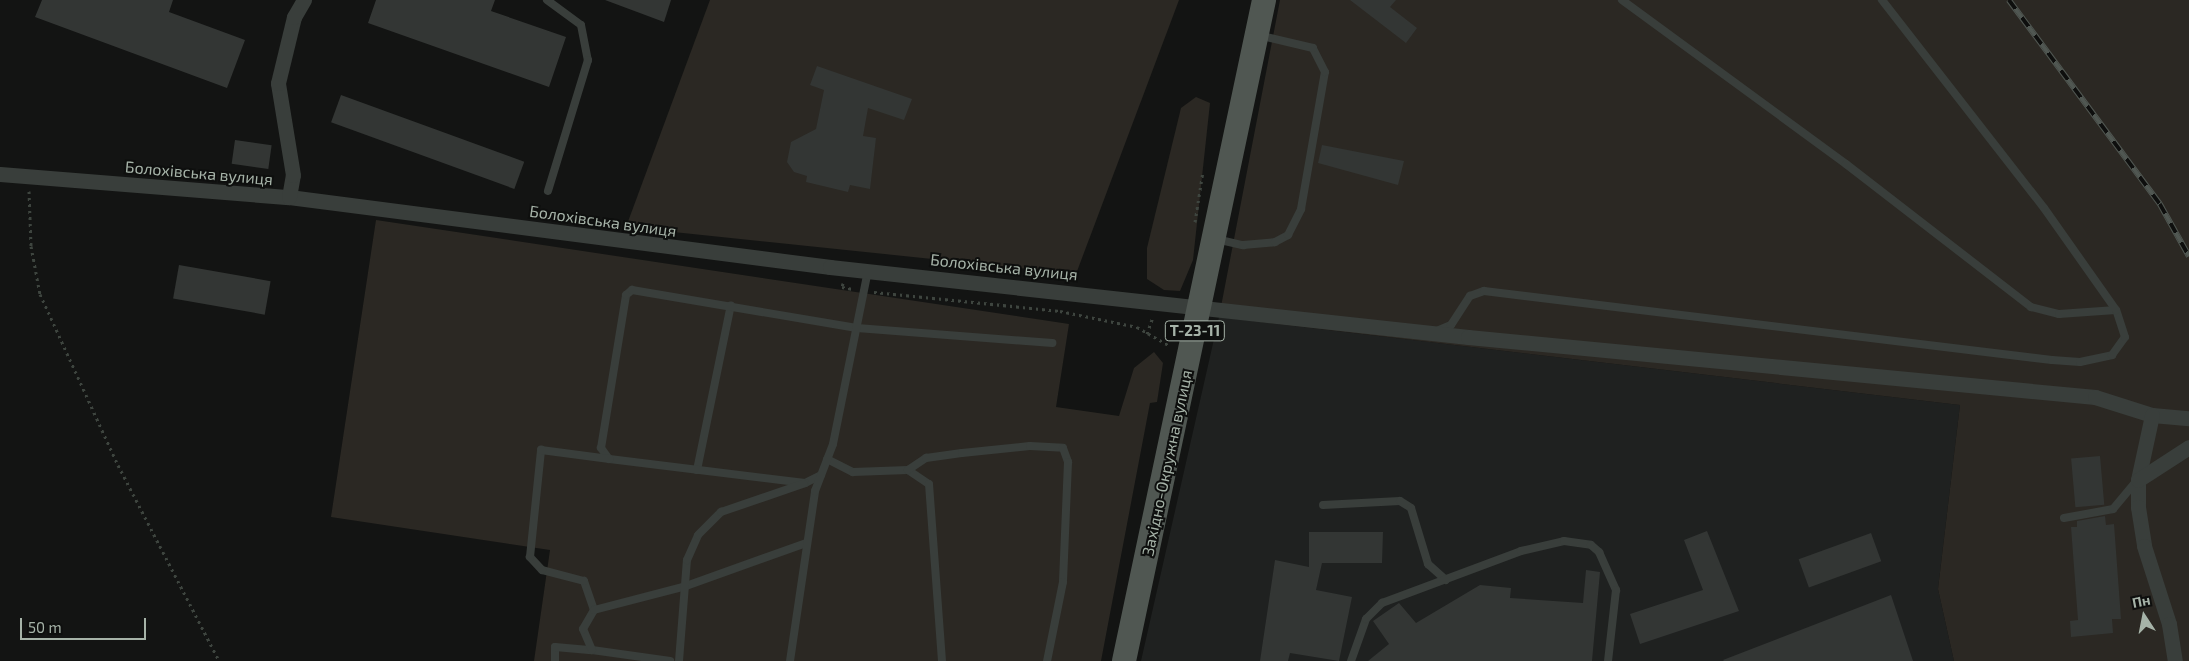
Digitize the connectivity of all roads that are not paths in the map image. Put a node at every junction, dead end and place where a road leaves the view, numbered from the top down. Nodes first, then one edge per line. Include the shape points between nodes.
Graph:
1 (304, 0) edge
2 (547, 0) edge
3 (1264, 0) edge
4 (1622, 0) edge
5 (1882, 0) edge
6 (1257, 35) junction
7 (0, 174) edge
8 (548, 191) dead end
9 (288, 197) junction
10 (1204, 236) junction
11 (868, 271) junction
12 (732, 306) junction
13 (1200, 306) junction
14 (2116, 310) junction
15 (1456, 318) junction
16 (857, 328) junction
17 (1432, 332) junction
18 (1468, 337) junction
19 (1052, 343) dead end
20 (2152, 415) junction
21 (2189, 418) edge
22 (2189, 447) edge
23 (608, 459) junction
24 (827, 459) junction
25 (697, 470) junction
26 (908, 470) junction
27 (821, 475) junction
28 (2138, 480) junction
29 (805, 483) junction
30 (1323, 505) dead end
31 (2064, 518) dead end
32 (806, 543) junction
33 (1446, 580) junction
34 (686, 586) junction
35 (594, 610) junction
36 (592, 650) junction
37 (555, 661) edge
38 (670, 661) edge
39 (679, 661) edge
40 (790, 661) edge
41 (942, 661) edge
42 (1047, 661) edge
43 (1124, 661) edge
44 (1351, 661) edge
45 (1608, 661) edge
46 (2175, 661) edge

1 - 9 street via 294,17 278,83 293,175
2 - 8 lane via 581,25 588,60
3 - 6 main road, Т-23-11
4 - 14 lane via 1846,164 2031,307 2059,314
5 - 14 lane via 2044,208
6 - 10 main road, Т-23-11
6 - 10 lane via 1313,48 1325,72 1301,209 1288,235 1275,242 1243,245
7 - 9 street, Болохівська вулиця
9 - 11 street, Болохівська вулиця
10 - 13 main road, Т-23-11
11 - 13 street, Болохівська вулиця
11 - 16 lane
12 - 16 lane
12 - 23 lane via 632,290 626,295 601,448
12 - 25 lane
13 - 17 street, Болохівська вулиця
13 - 43 main road, Західно-Окружна вулиця
14 - 15 lane via 2125,337 2119,349 2103,359 2080,362 1484,292 1466,299
15 - 17 lane
15 - 18 lane
16 - 19 lane
16 - 24 lane
17 - 18 street, Болохівська вулиця
18 - 20 street, Болохівська вулиця via 2096,397
20 - 21 street, Болохівська вулиця
20 - 28 street
22 - 28 street
23 - 25 lane
23 - 35 lane via 541,450 530,557 542,570 584,580
24 - 26 lane via 853,472
24 - 27 lane
25 - 29 lane
26 - 41 lane via 929,484
26 - 42 lane via 926,458 1030,446 1063,448 1068,462 1063,582
27 - 29 lane
27 - 32 lane
28 - 31 lane via 2113,509
28 - 46 street via 2144,546 2169,624
29 - 34 lane via 721,512 709,521 687,560
30 - 33 lane via 1400,501 1411,508 1428,564
32 - 34 lane
32 - 40 lane
33 - 44 lane via 1382,603 1366,619
33 - 45 lane via 1529,549 1564,541 1591,545 1616,590
34 - 35 lane
34 - 39 lane
35 - 36 lane via 582,629
36 - 37 lane via 555,647
36 - 38 lane

